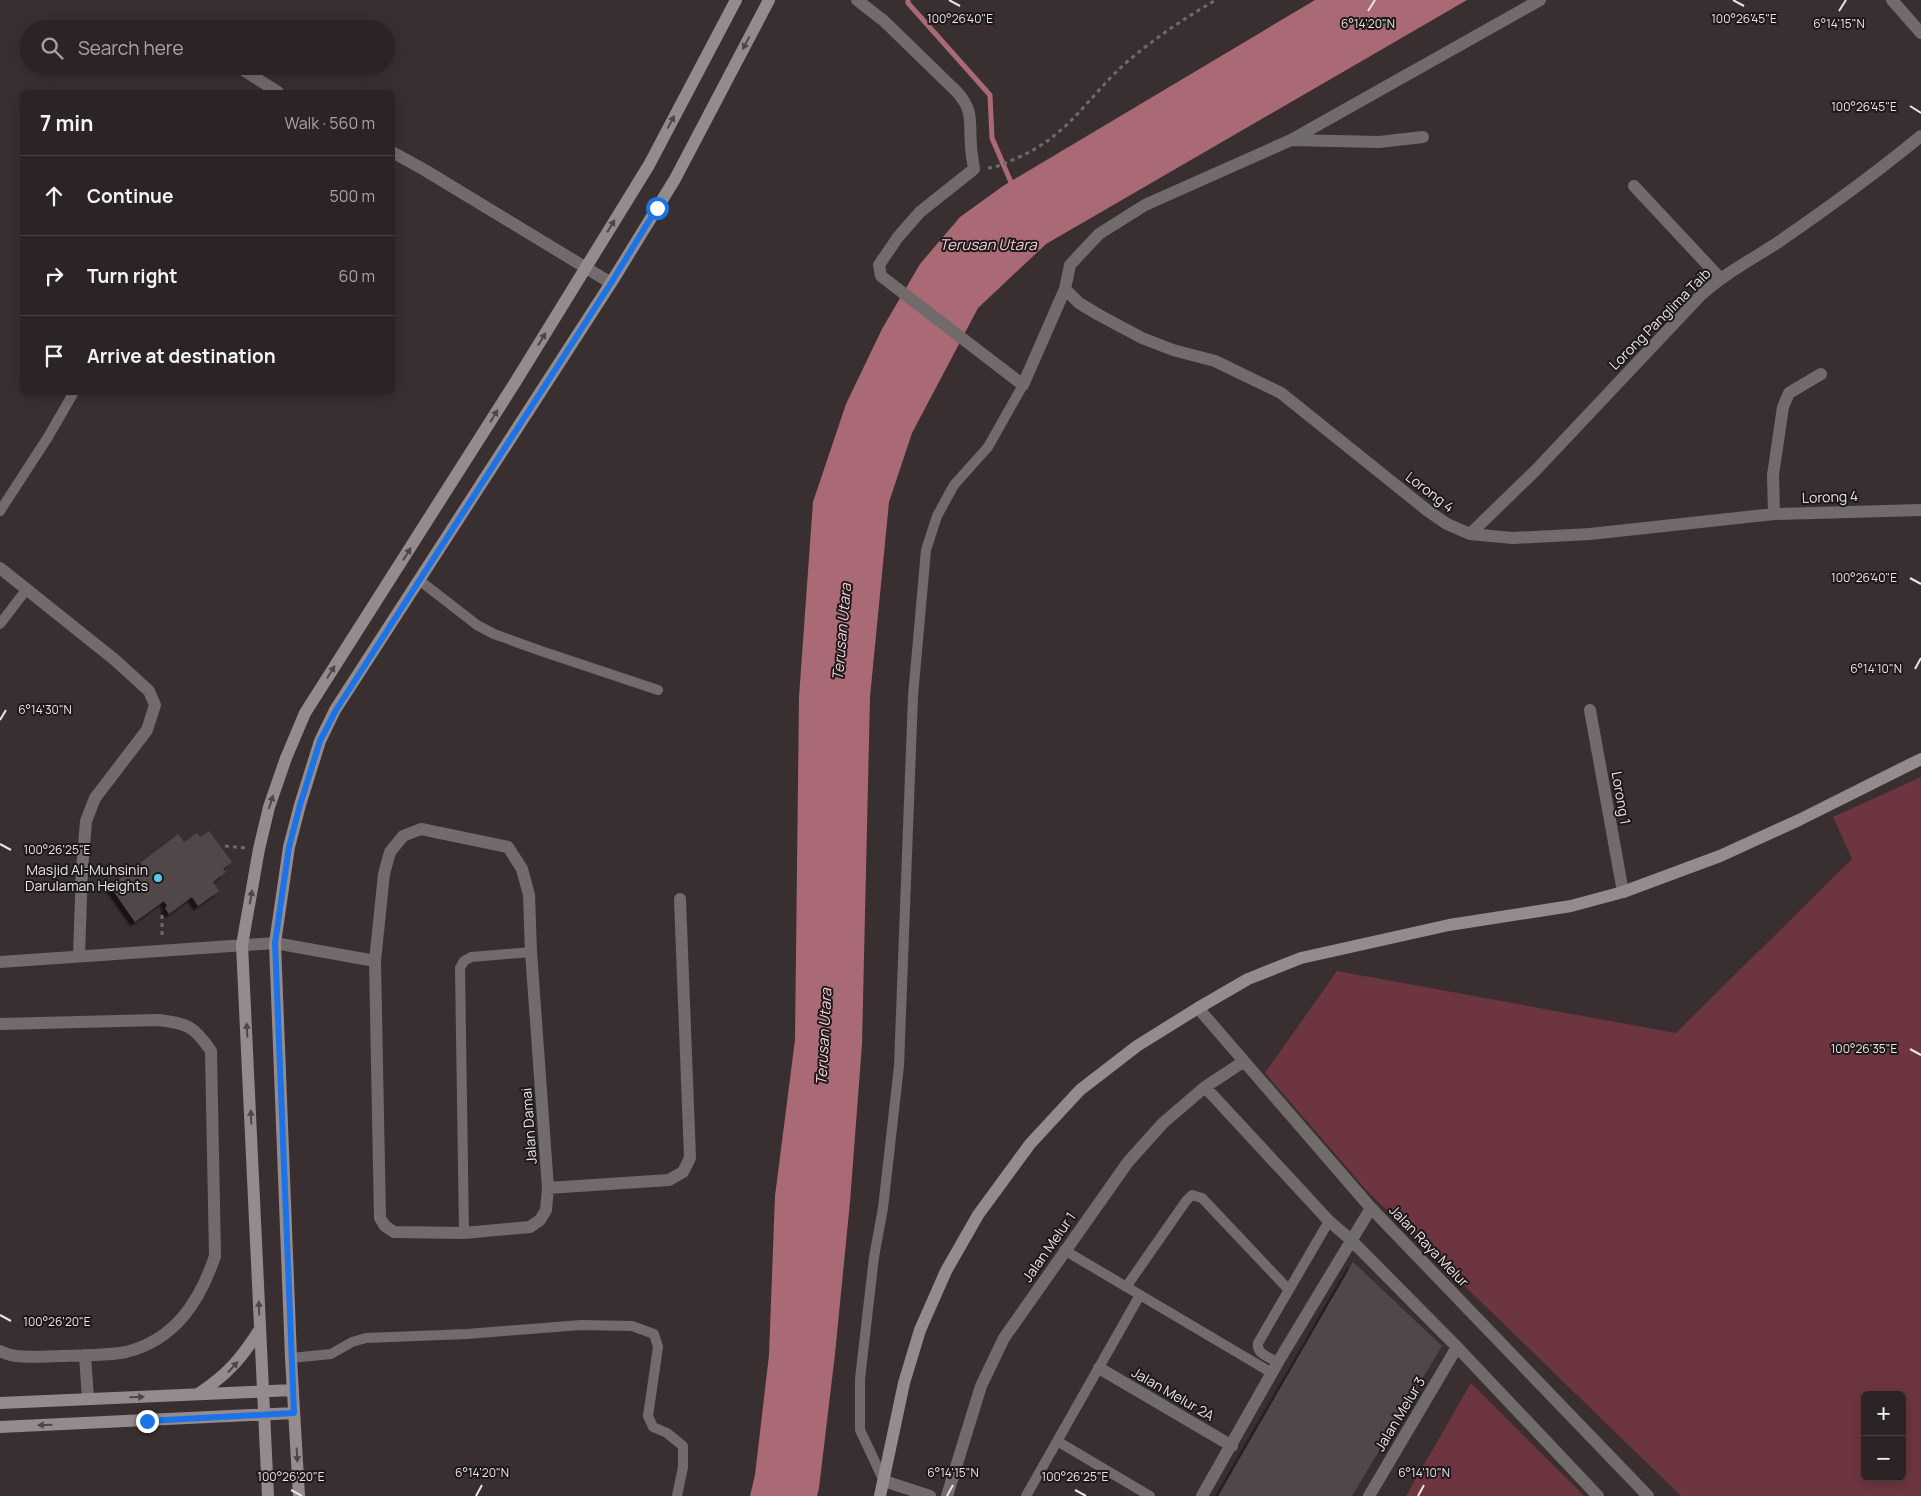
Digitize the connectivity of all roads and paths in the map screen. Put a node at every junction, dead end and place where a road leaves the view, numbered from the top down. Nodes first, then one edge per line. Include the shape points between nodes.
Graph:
1 (736, 0) edge
2 (770, 0) edge
3 (857, 0) edge
4 (1216, 0) edge
5 (1540, 0) edge
6 (1892, 0) edge
7 (1921, 33) edge
8 (251, 75) edge
9 (275, 90) edge
10 (1921, 136) edge
11 (1423, 137) dead end
12 (1292, 140) junction
13 (395, 154) edge
14 (997, 167) dead end
15 (1634, 186) dead end
16 (586, 268) junction
17 (1720, 278) junction
18 (611, 283) junction
19 (1065, 289) junction
20 (1822, 374) dead end
21 (1019, 382) junction
22 (72, 395) edge
23 (1921, 510) edge
24 (0, 511) edge
25 (1774, 514) junction
26 (1470, 534) junction
27 (0, 568) edge
28 (419, 580) junction
29 (26, 590) junction
30 (0, 624) edge
31 (658, 690) dead end
32 (1590, 710) dead end
33 (1921, 759) edge
34 (225, 846) dead end
35 (259, 849) junction
36 (1623, 892) junction
37 (680, 899) dead end
38 (162, 915) dead end
39 (162, 938) dead end
40 (275, 943) junction
41 (242, 945) junction
42 (531, 952) junction
43 (80, 956) junction
44 (375, 961) junction
45 (0, 962) edge
46 (1198, 1008) junction
47 (0, 1024) edge
48 (1243, 1062) junction
49 (1205, 1087) junction
50 (548, 1188) junction
51 (1370, 1208) junction
52 (1329, 1221) junction
53 (464, 1233) junction
54 (1351, 1240) junction
55 (1064, 1250) junction
56 (1126, 1287) junction
57 (1289, 1290) junction
58 (1140, 1295) junction
59 (260, 1329) junction
60 (1457, 1347) junction
61 (0, 1351) edge
62 (85, 1355) junction
63 (291, 1358) junction
64 (1099, 1368) junction
65 (1275, 1368) junction
66 (293, 1390) junction
67 (264, 1391) junction
68 (196, 1395) junction
69 (88, 1399) junction
70 (0, 1403) edge
71 (294, 1413) junction
72 (264, 1416) junction
73 (0, 1427) edge
74 (1057, 1441) junction
75 (1232, 1446) junction
76 (884, 1481) junction
77 (268, 1496) edge
78 (299, 1496) edge
79 (676, 1496) edge
80 (880, 1496) edge
81 (930, 1496) edge
82 (947, 1496) edge
83 (1026, 1496) edge
84 (1150, 1496) edge
85 (1202, 1496) edge
86 (1368, 1496) edge
87 (1598, 1496) edge
88 (1648, 1496) edge

16 -> 1 street via 648,165
2 -> 18 street via 675,179
3 - 21 street via 884,21 957,92 966,102 970,114 974,169 920,212 879,265 881,276
4 - 14 path via 1191,14 1128,61 1061,132 1035,150
5 - 12 street
6 - 7 street
8 - 9 street
10 - 17 street, Lorong Panglima Taib via 1828,207
11 - 12 street via 1379,142
12 - 19 street via 1145,206 1099,234 1070,265
13 - 16 street
15 - 17 street
16 - 18 street
35 -> 16 street via 269,807 305,713
17 - 26 street, Lorong Panglima Taib
18 - 28 street
19 - 21 street
19 - 26 street, Lorong 4 via 1099,316 1142,338 1173,350 1215,360 1281,393 1428,512
20 - 25 street via 1789,393 1783,407 1773,475
21 - 76 lane via 988,447 954,485 937,516 926,550 913,696 899,1066 860,1379 860,1430
22 - 24 lane
23 - 25 street, Lorong 4
25 - 26 street, Lorong 4 via 1590,534 1513,538
27 - 29 street
28 - 31 lane via 476,625 494,634
28 - 40 street via 336,710 320,741 289,847
29 - 30 lane
29 - 43 street via 115,660 149,691 155,705 147,730 95,798 86,821
32 - 36 street, Lorong 1
33 - 36 street via 1720,856
34 - 35 path
41 -> 35 street
36 - 46 street via 1571,906 1449,925 1301,958 1248,979
37 - 50 street via 690,1158 683,1172 669,1180
38 - 39 path
40 - 41 street
40 - 44 street
40 - 63 street
41 - 43 street
59 -> 41 street
42 - 44 street, Jalan Damai via 529,895 522,869 508,847 421,829 403,836 390,852 384,874
42 - 50 street, Jalan Damai
42 - 53 lane via 471,957 460,968
43 - 45 street
44 - 53 street, Jalan Damai via 380,1218 394,1232
46 - 48 street, Jalan Raya Melur
46 - 76 street via 1136,1046 1080,1090 1030,1144 978,1215 946,1271 920,1330 904,1384
47 - 62 street via 120,1020 180,1022 199,1033 211,1051 215,1256 208,1279 188,1313 159,1340 125,1352
48 - 49 street, Jalan Melur 1
48 - 51 street, Jalan Raya Melur
49 - 52 street
49 - 55 street, Jalan Melur 1 via 1163,1123 1128,1162
50 - 53 street, Jalan Damai via 546,1210 530,1227
51 - 54 street
51 - 88 street, Jalan Raya Melur
52 - 54 street
52 - 57 lane
54 - 60 street
54 - 65 street
55 - 56 lane
55 - 82 street, Jalan Melur 1 via 991,1362
56 - 57 lane via 1192,1195 1202,1198
56 - 58 lane
57 - 65 lane via 1258,1347
58 - 64 lane
58 - 65 lane
59 - 67 street
68 -> 59 street via 232,1368
60 - 86 street, Jalan Melur 3
60 - 87 street
61 - 62 street via 22,1356
62 - 69 street
63 - 66 street
63 - 79 lane via 331,1354 366,1338 581,1325 632,1326 654,1334 658,1347 648,1416 653,1427 683,1446
64 - 74 lane
64 - 75 street, Jalan Melur 2A
65 - 75 street
66 - 67 street
66 - 71 street
67 - 68 street
67 - 72 street
69 -> 68 street
69 - 70 street
71 - 72 street
71 -> 78 street
72 -> 73 street
72 - 77 street
74 - 83 lane
74 - 84 lane
75 - 85 street
76 - 80 street
76 - 81 street

